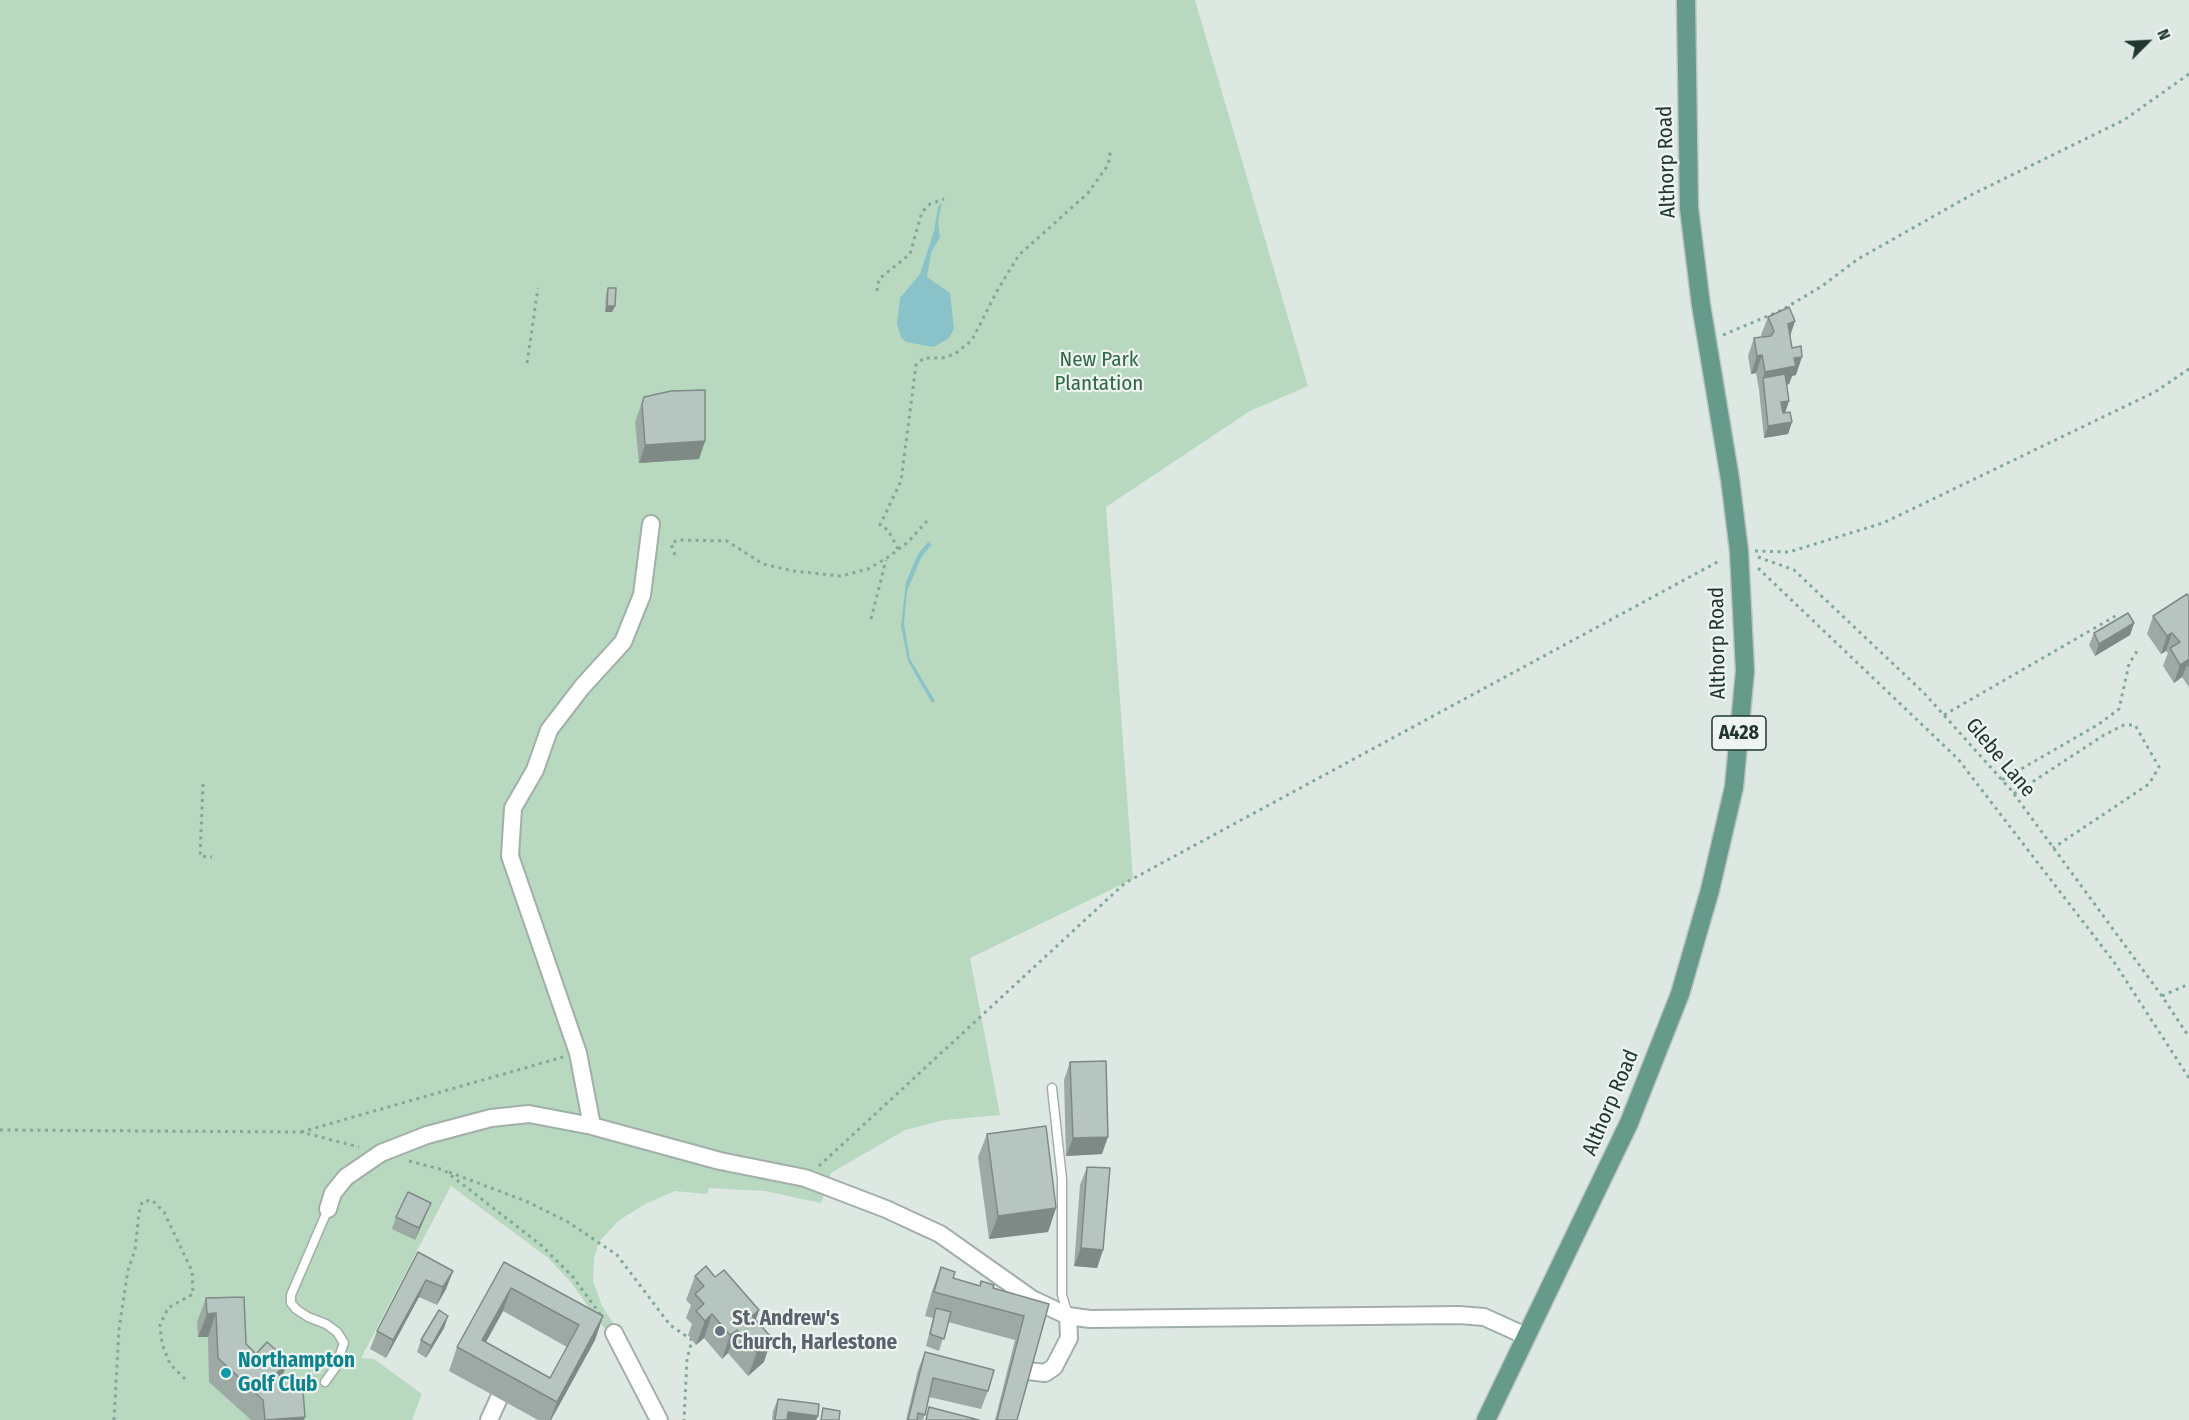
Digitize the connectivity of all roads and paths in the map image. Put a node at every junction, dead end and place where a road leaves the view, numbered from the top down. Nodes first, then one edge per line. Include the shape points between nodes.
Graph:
1 (1686, 0) edge
2 (2189, 74) edge
3 (1111, 148) dead end
4 (945, 199) dead end
5 (538, 288) dead end
6 (877, 291) dead end
7 (1707, 342) junction
8 (527, 363) dead end
9 (2189, 369) edge
10 (927, 521) dead end
11 (651, 524) dead end
12 (898, 549) junction
13 (1739, 551) junction
14 (675, 555) dead end
15 (886, 558) junction
16 (2119, 614) dead end
17 (871, 619) dead end
18 (2139, 648) dead end
19 (1944, 715) junction
20 (2002, 780) junction
21 (203, 784) dead end
22 (2014, 794) junction
23 (2053, 848) junction
24 (213, 857) dead end
25 (2189, 984) edge
26 (2162, 996) junction
27 (2189, 1037) edge
28 (578, 1053) junction
29 (2189, 1078) edge
30 (1052, 1088) dead end
31 (592, 1126) junction
32 (301, 1132) dead end
33 (444, 1170) dead end
34 (805, 1178) junction
35 (328, 1209) joint
36 (1068, 1316) junction
37 (614, 1333) dead end
38 (1526, 1336) junction
39 (1028, 1371) edge
40 (186, 1380) dead end
41 (326, 1382) dead end
42 (499, 1398) dead end
43 (114, 1420) edge
44 (489, 1420) edge
45 (659, 1420) edge
46 (684, 1420) edge
47 (1485, 1420) edge

1 - 7 main road, Althorp Road / A428 via 1689,208
2 - 7 path via 2124,120 1964,199 1858,259 1782,310
3 - 12 path via 1108,165 1088,193 1019,255 972,340 955,354 924,358 916,365 901,481 880,525 888,530
4 - 6 path via 930,204 922,212 910,254 879,279
5 - 8 path
7 - 13 main road, Althorp Road / A428
9 - 13 path via 2155,392 1883,523 1789,552
10 - 12 path
11 - 28 street via 642,595 622,642 549,730 535,770 513,808 510,856
12 - 15 path
13 - 19 path, Glebe Lane via 1794,570
13 - 29 path via 1958,759 2114,962
13 - 34 path via 1125,883
13 - 38 main road, Althorp Road / A428 via 1745,671 1734,787 1710,890 1680,994 1629,1123
14 - 15 path via 671,544 677,540 727,541 763,564 841,576 868,569
15 - 17 path
16 - 19 path
18 - 20 path via 2129,663 2119,709
19 - 20 path, Glebe Lane
20 - 22 path, Glebe Lane
21 - 24 path via 200,856
22 - 23 path, Glebe Lane
22 - 23 path via 2104,735 2124,725 2135,725 2159,767 2149,784
23 - 26 path, Glebe Lane
25 - 26 path
26 - 27 path, Glebe Lane
28 - 31 street
28 - 32 path
30 - 36 lane via 1062,1179 1062,1295
31 - 34 street via 720,1161
31 - 35 street via 529,1114 491,1118 428,1136 381,1153 346,1177 333,1193
33 - 46 path via 528,1202 568,1222 617,1256 670,1325 692,1340 687,1359
34 - 36 street via 940,1234 1032,1299
35 - 41 lane via 291,1295 296,1309 326,1324 344,1343
36 - 38 street via 1090,1319 1459,1315 1484,1317
36 - 39 street via 1069,1338 1054,1367 1045,1374
37 - 45 street
38 - 47 main road, Althorp Road / A428
40 - 43 path via 170,1364 160,1325 168,1308 193,1294 192,1271 164,1212 152,1200 146,1201 139,1213 119,1329
42 - 44 street

